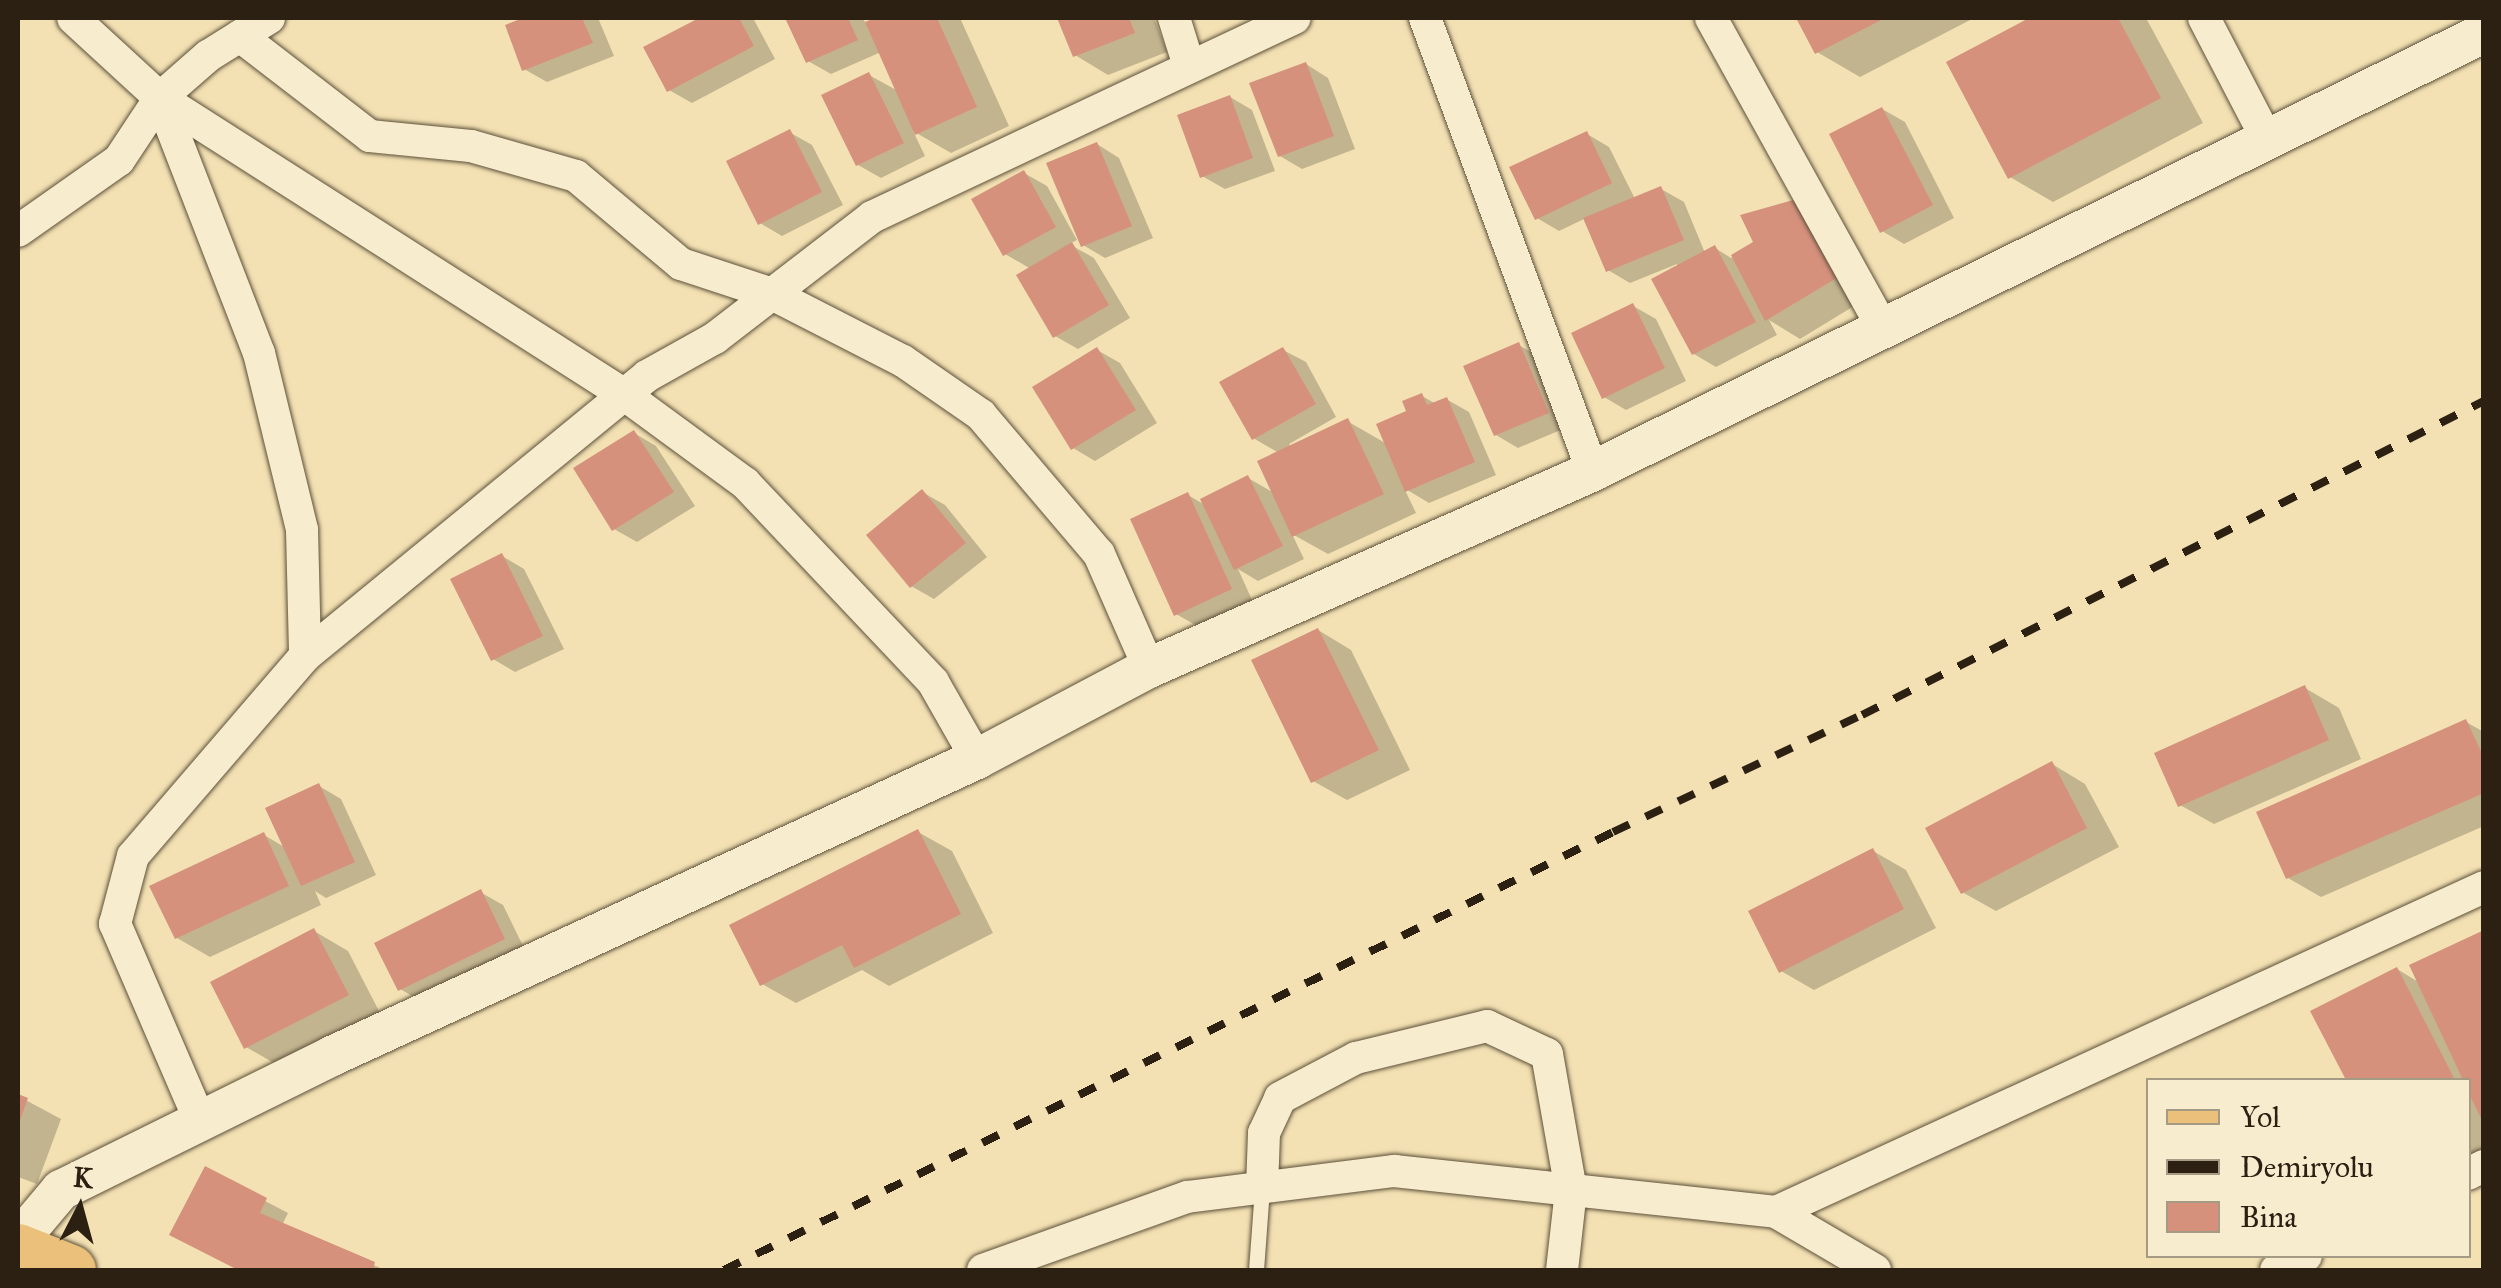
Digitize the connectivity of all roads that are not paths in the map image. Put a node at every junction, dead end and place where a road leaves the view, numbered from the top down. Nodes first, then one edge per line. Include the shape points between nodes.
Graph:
1 (73, 18) edge
2 (269, 18) edge
3 (1174, 18) edge
4 (1296, 18) edge
5 (1424, 18) edge
6 (1711, 18) edge
7 (2204, 18) edge
8 (2484, 33) edge
9 (240, 36) junction
10 (1190, 66) junction
11 (160, 98) junction
12 (2266, 137) junction
13 (18, 231) edge
14 (772, 294) junction
15 (1882, 327) junction
16 (625, 395) junction
17 (1593, 470) junction
18 (305, 656) junction
19 (1149, 668) junction
20 (977, 759) junction
21 (2484, 887) edge
22 (200, 1121) junction
23 (1262, 1188) junction
24 (1571, 1190) junction
25 (1776, 1212) junction
26 (18, 1241) edge
27 (18, 1249) edge
28 (2302, 1258) edge
29 (71, 1270) edge
30 (982, 1270) edge
31 (1256, 1270) edge
32 (1562, 1270) edge
33 (1875, 1270) edge
34 (2276, 1270) edge

1 - 11 street
2 - 9 street
3 - 10 street
4 - 10 street
5 - 17 street
6 - 15 street
7 - 12 street
8 - 12 street
9 - 11 street
9 - 14 street via 370,136 471,146 576,176 681,264
10 - 14 street via 872,217
11 - 13 street via 119,160
11 - 16 street
11 - 18 street via 259,353 302,530
12 - 15 street
14 - 16 street
14 - 19 street via 902,361 981,416 1099,554
15 - 17 street
16 - 18 street
16 - 20 street via 745,483 933,682
17 - 19 street
18 - 22 street via 133,856 115,924
19 - 20 street
20 - 22 street
21 - 25 street
22 - 26 street via 61,1190
23 - 24 street via 1394,1172
23 - 24 street via 1264,1133 1280,1098 1356,1058 1488,1026 1547,1054
23 - 30 street via 1188,1197
23 - 31 lane
24 - 25 street
24 - 32 street
25 - 33 street
27 - 29 main road
28 - 34 street

